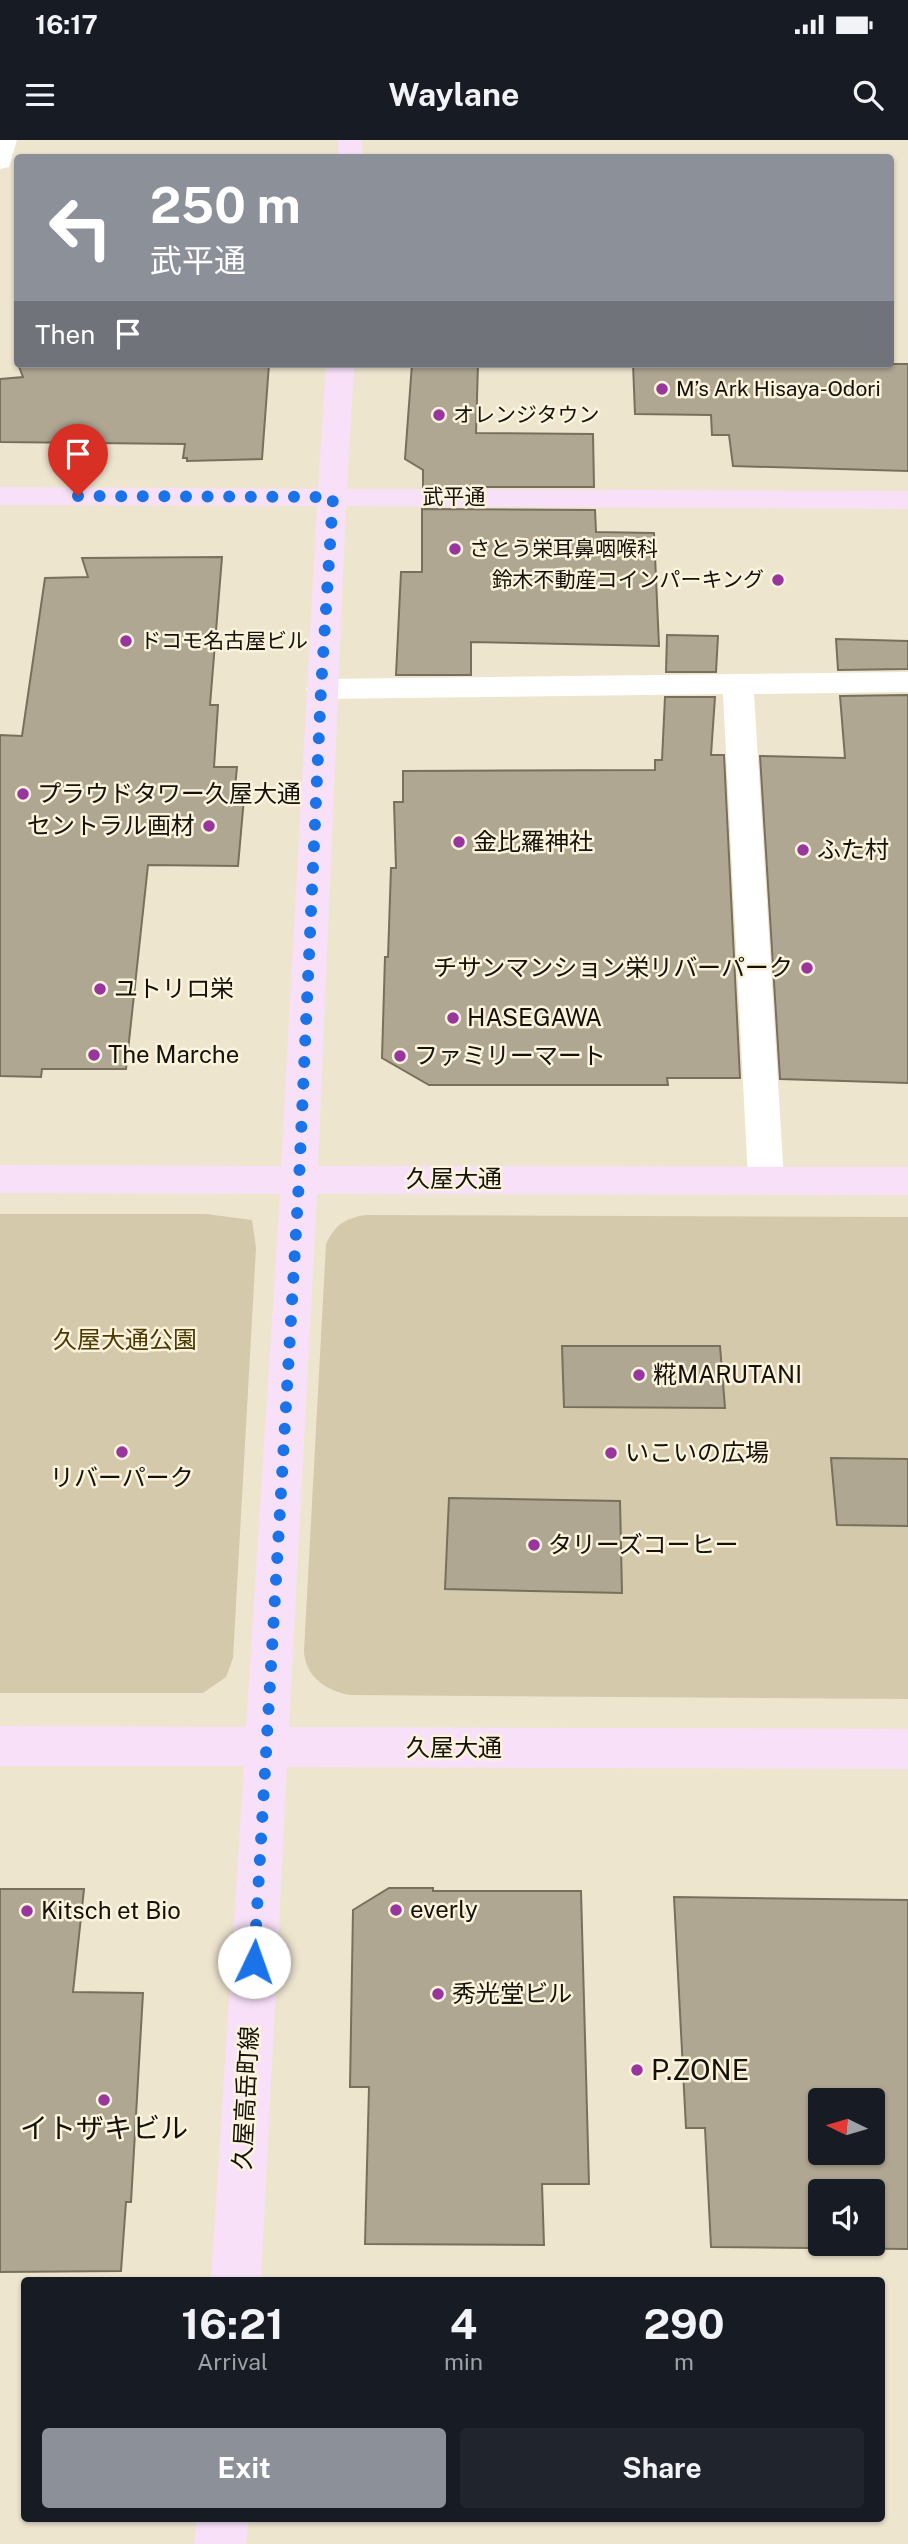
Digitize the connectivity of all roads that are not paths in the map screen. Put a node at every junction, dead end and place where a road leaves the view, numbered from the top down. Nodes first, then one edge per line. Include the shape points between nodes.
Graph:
1 (5, 140) edge
2 (0, 162) edge
3 (340, 368) edge
4 (0, 496) edge
5 (333, 497) junction
6 (908, 500) edge
7 (908, 682) edge
8 (738, 685) junction
9 (321, 689) junction
10 (0, 1179) edge
11 (766, 1179) junction
12 (299, 1180) junction
13 (908, 1181) edge
14 (0, 1746) edge
15 (265, 1748) junction
16 (908, 1749) edge
17 (236, 2277) edge
18 (223, 2522) edge
19 (220, 2544) edge

1 - 2 street
3 - 5 street, 久屋高岳町線
4 - 5 street, 武平通
5 - 6 street, 武平通
5 - 9 street, 久屋高岳町線
7 - 8 street
8 - 9 street
8 - 11 street
9 - 12 street, 久屋高岳町線
10 - 12 street, 久屋大通
11 - 12 street, 久屋大通
11 - 13 street, 久屋大通
12 - 15 street, 久屋高岳町線
14 - 15 street, 久屋大通
15 - 16 street, 久屋大通
15 - 17 street, 久屋高岳町線
18 - 19 street

